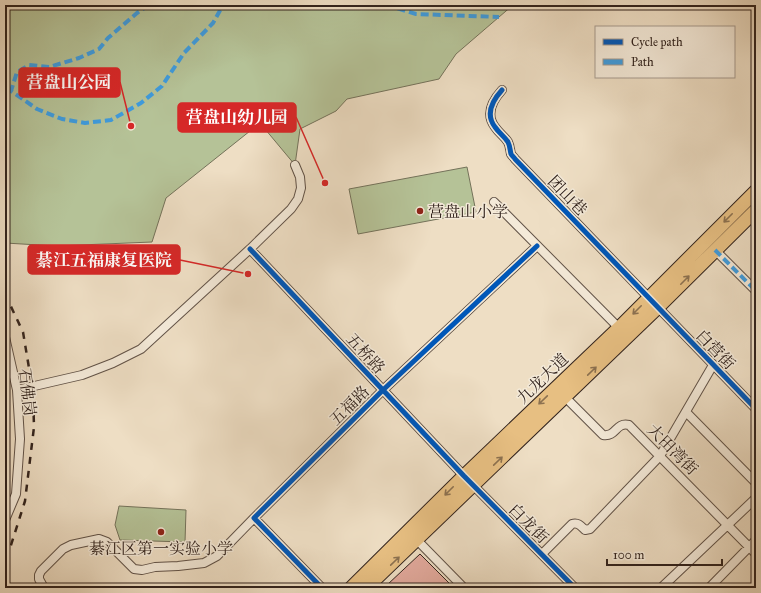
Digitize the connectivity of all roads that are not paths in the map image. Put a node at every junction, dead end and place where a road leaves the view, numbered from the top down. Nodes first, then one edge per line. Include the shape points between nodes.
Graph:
1 (502, 90) dead end
2 (295, 165) dead end
3 (756, 191) edge
4 (494, 202) dead end
5 (756, 210) edge
6 (537, 246) junction
7 (250, 249) junction
8 (715, 250) junction
9 (756, 290) edge
10 (654, 302) junction
11 (619, 328) junction
12 (5, 338) edge
13 (713, 365) junction
14 (17, 390) junction
15 (383, 390) junction
16 (565, 397) junction
17 (756, 409) edge
18 (686, 412) junction
19 (660, 456) junction
20 (469, 480) junction
21 (756, 483) edge
22 (756, 498) edge
23 (254, 518) junction
24 (5, 520) edge
25 (728, 524) junction
26 (416, 540) junction
27 (756, 540) edge
28 (749, 547) junction
29 (542, 554) junction
30 (756, 554) edge
31 (44, 588) edge
32 (322, 588) edge
33 (351, 588) edge
34 (366, 588) edge
35 (464, 588) edge
36 (575, 588) edge
37 (661, 588) edge
38 (709, 588) edge

1 - 10 street, 团山巷 via 494,98 490,115 495,128 508,142 515,159
2 - 7 street via 301,188 298,199
3 -> 10 main road, 九龙大道
4 - 6 street
5 - 8 main road, 九龙大道
6 - 11 street
6 - 15 street, 五福路
7 - 14 street via 141,349 82,375
7 - 15 street, 五桥路
8 - 9 street
10 -> 8 main road, 九龙大道
10 -> 11 main road, 九龙大道
10 - 13 street, 白营街
16 -> 10 main road, 九龙大道
11 -> 20 main road, 九龙大道
12 - 14 street, 石佛岗
13 - 17 street, 白营街
13 - 18 street
14 - 24 street, 石佛岗 via 20,439 16,494
15 - 20 street, 五桥路
15 - 23 street, 五福路
16 - 19 street, 大田湾街 via 603,435 612,434 620,425 629,425
20 -> 16 main road, 九龙大道
18 - 19 street
18 - 21 street
19 - 25 street, 大田湾街
19 - 29 street via 590,529 585,530 576,523 572,524
20 - 26 main road, 九龙大道
20 - 29 street, 白龙街
20 -> 33 main road, 九龙大道
22 - 25 street
23 - 31 street, 五福路 via 217,556 204,563 134,570 108,542 99,539 71,545 63,549 41,570 39,579
23 - 32 street
25 - 28 street, 大田湾街
25 - 37 street
34 -> 26 main road, 九龙大道
26 - 35 street
27 - 28 street
28 - 30 street, 大田湾街
28 - 38 street
29 - 36 street, 白龙街

